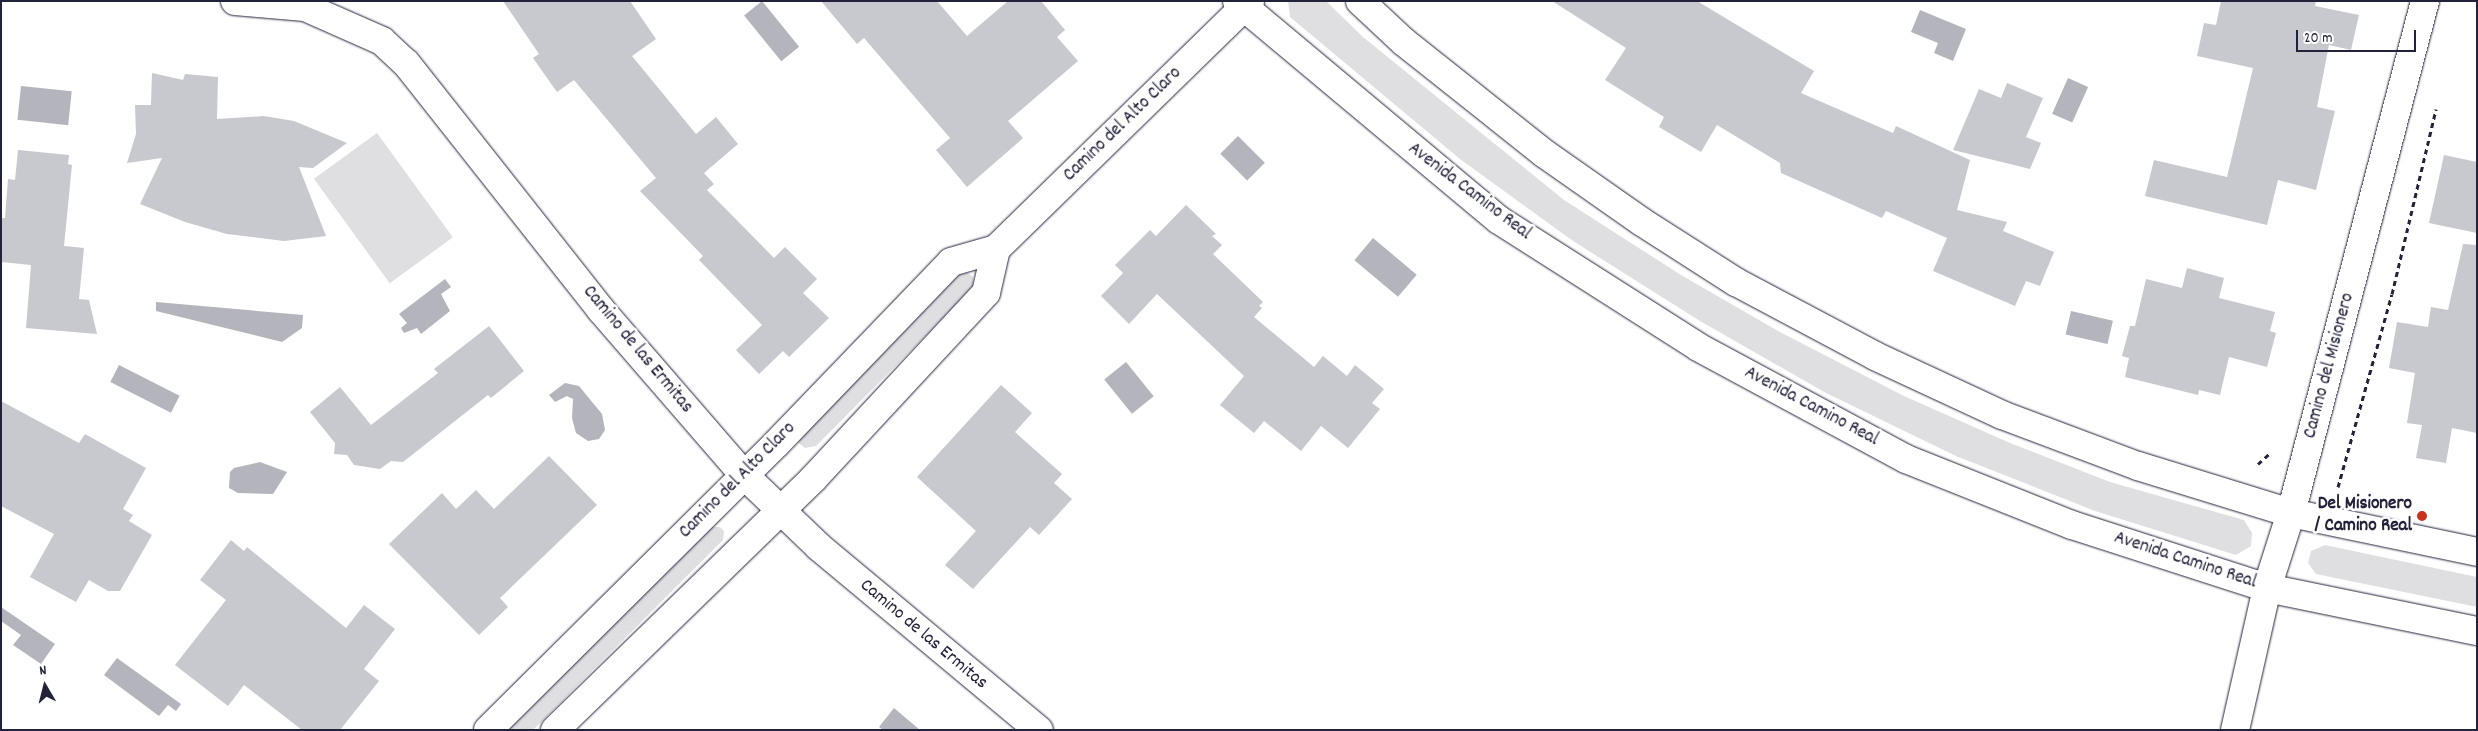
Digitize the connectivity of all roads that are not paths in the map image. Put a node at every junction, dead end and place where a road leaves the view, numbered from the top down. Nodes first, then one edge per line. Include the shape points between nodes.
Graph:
1 (235, 1) edge
2 (1360, 1) edge
3 (2425, 1) edge
4 (1243, 4) edge
5 (996, 249) junction
6 (744, 474) junction
7 (781, 509) junction
8 (2291, 513) junction
9 (2477, 552) edge
10 (2267, 588) junction
11 (2477, 631) edge
12 (488, 730) edge
13 (555, 730) edge
14 (1039, 730) edge
15 (2235, 730) edge

1 - 6 street, Camino de las Ermitas via 305,7 382,41 406,62 601,310
2 - 8 street via 1404,42 1545,154 1736,282 1875,356 2002,415 2138,466
3 - 8 street, Camino del Misionero
4 - 5 street, Camino del Alto Claro
4 - 10 street, Avenida Camino Real via 1499,220 1698,347 1906,459 2072,525
5 - 6 street, Camino del Alto Claro via 951,262
5 - 7 street via 986,293 813,479
6 - 7 street, Camino de las Ermitas
6 - 12 street, Camino del Alto Claro
7 - 13 street
7 - 14 street, Camino de las Ermitas via 819,547
8 - 9 street
8 - 10 street, Camino del Misionero
10 - 11 street, Avenida Camino Real
10 - 15 street, Camino del Misionero

